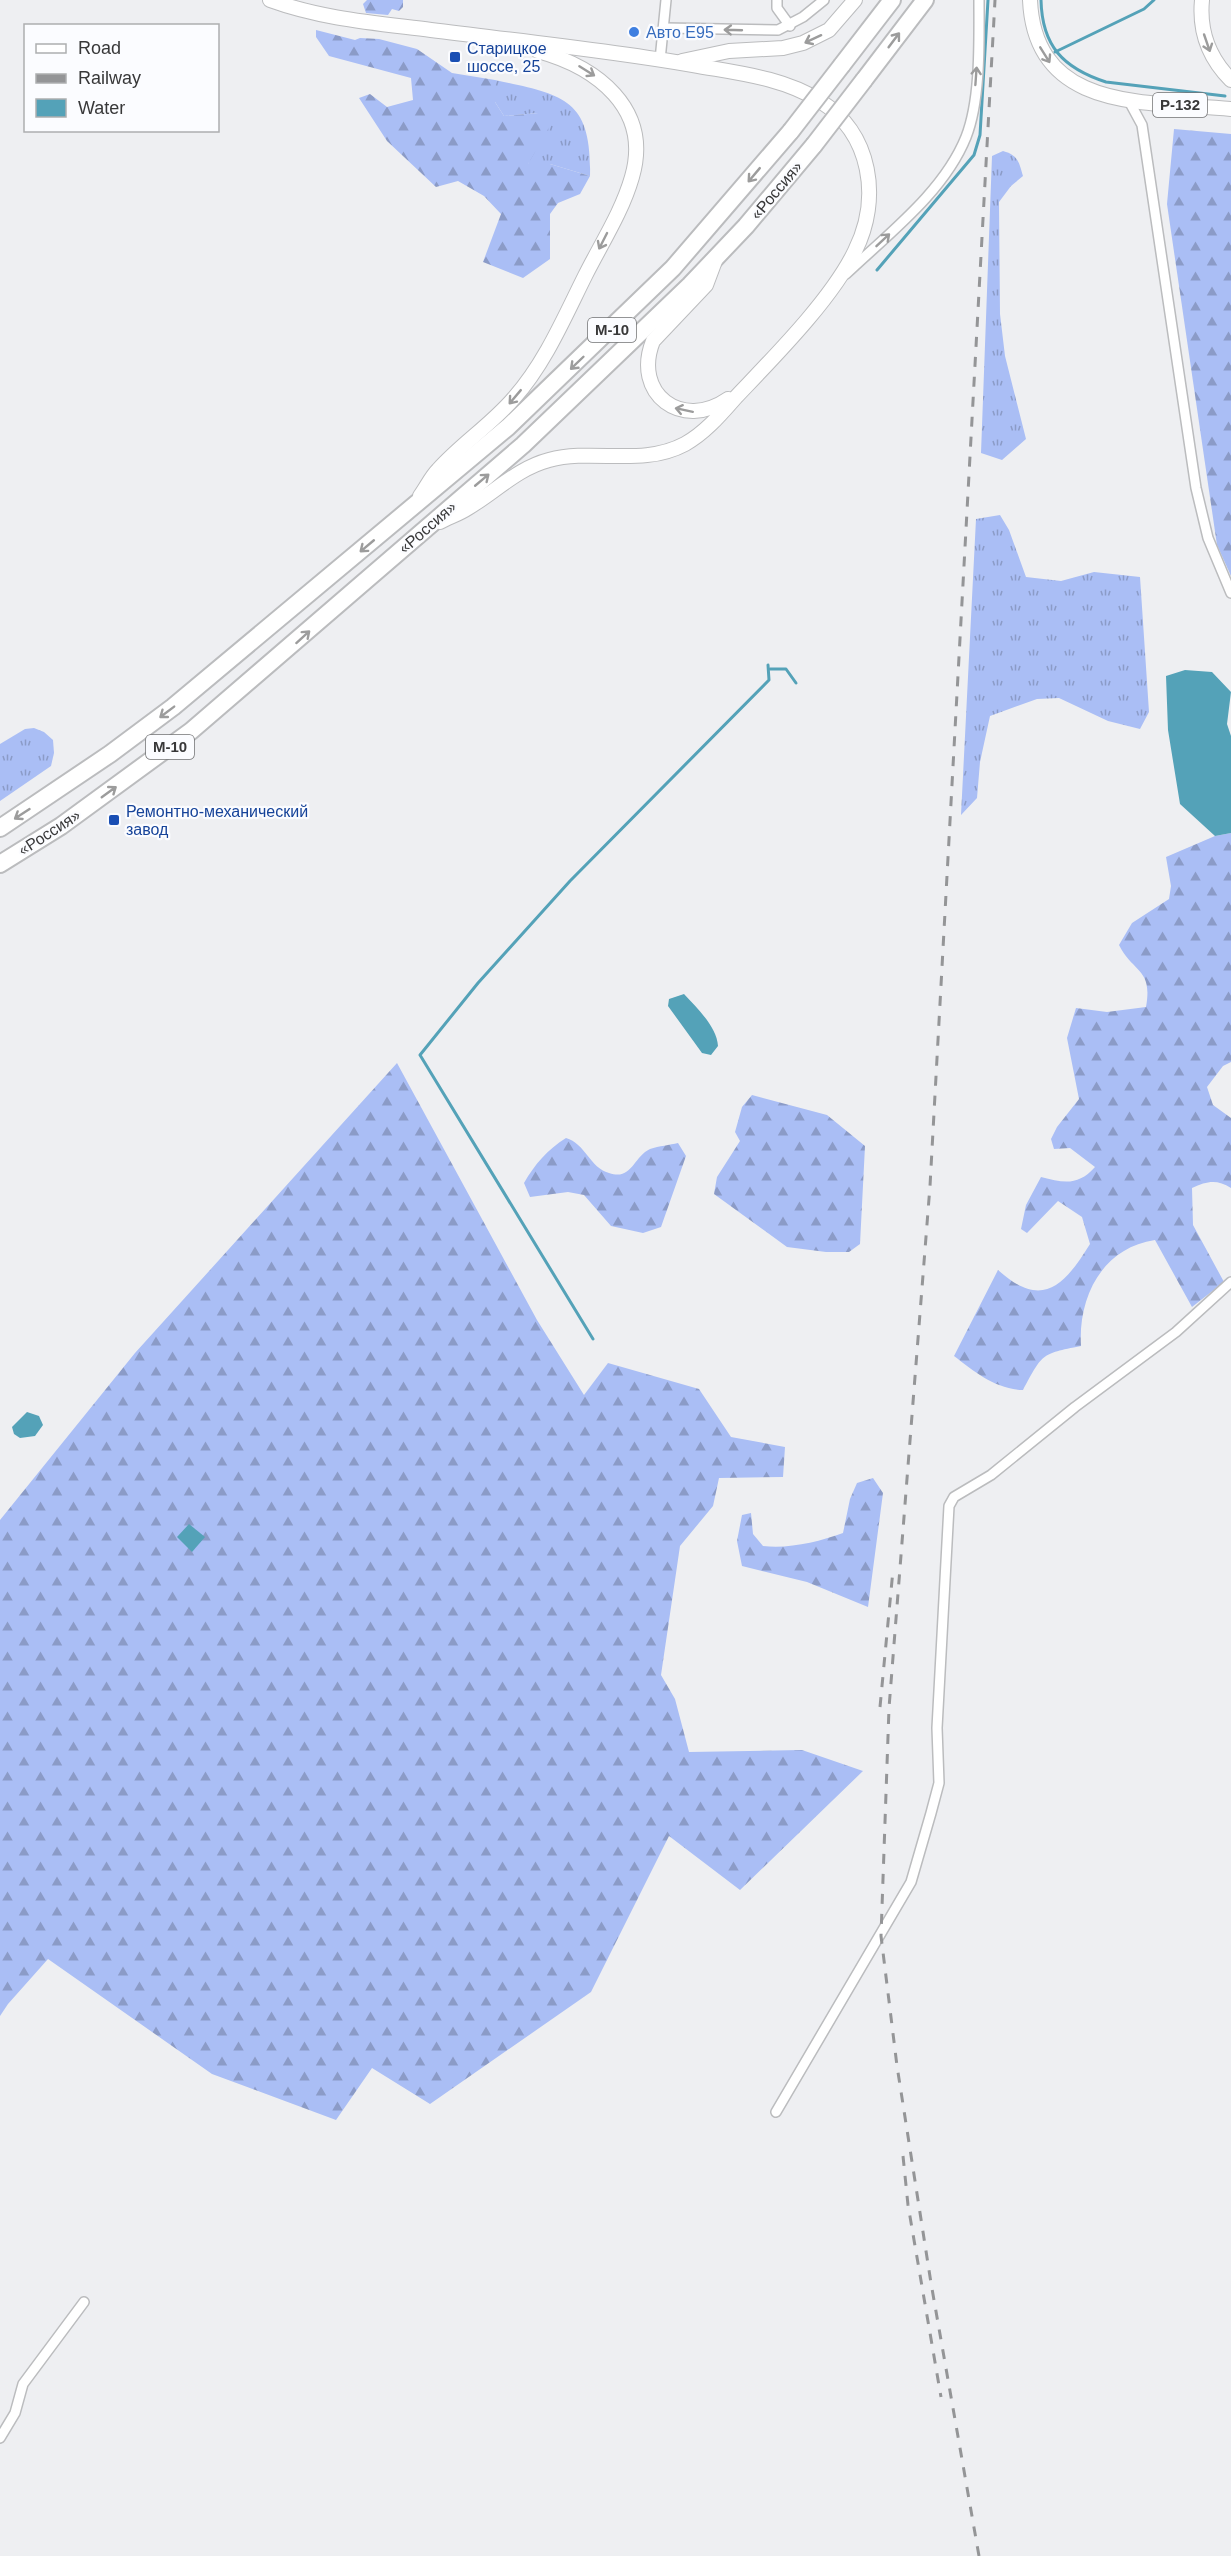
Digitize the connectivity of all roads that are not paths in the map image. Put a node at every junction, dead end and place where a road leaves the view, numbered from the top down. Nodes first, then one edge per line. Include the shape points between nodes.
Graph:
1 (270, 0) edge
2 (666, 0) edge
3 (777, 0) edge
4 (824, 0) edge
5 (855, 0) edge
6 (892, 0) edge
7 (925, 0) edge
8 (979, 0) edge
9 (1030, 0) edge
10 (1202, 0) edge
11 (790, 26) junction
12 (665, 27) junction
13 (492, 38) junction
14 (660, 60) junction
15 (677, 62) junction
16 (1231, 80) edge
17 (1130, 101) junction
18 (1231, 109) edge
19 (717, 257) junction
20 (840, 279) junction
21 (753, 380) junction
22 (412, 508) junction
23 (421, 531) junction
24 (1231, 593) edge
25 (0, 828) edge
26 (0, 864) edge
27 (1231, 1282) edge
28 (776, 2112) dead end
29 (84, 2302) dead end
30 (0, 2438) edge

1 - 13 main road via 351,21
2 - 12 street
3 - 11 street via 777,8
4 - 11 street
5 -> 15 main road via 829,30 803,43 729,51
6 -> 22 highway, «Россия» / М-10, bridge via 791,130 673,268 508,427
19 -> 7 highway, «Россия» / М-10, bridge via 814,144
20 -> 8 street via 909,214 959,154 972,117
9 -> 17 main road via 1036,39 1056,70 1082,88
10 -> 16 main road via 1208,49
11 -> 12 street via 765,31
12 - 14 street
13 - 14 main road
13 -> 22 main road via 566,60 608,85 627,114 634,141 634,163 619,209 540,364 496,418 437,470
14 - 15 main road
15 - 20 main road via 781,82 824,103 850,130 867,165 871,199 859,244
17 - 18 main road, Р-132
17 - 24 street via 1142,125 1196,488 1208,538
21 -> 19 main road via 719,405 699,412 669,405 649,380 647,362 652,341 706,285
23 -> 19 highway, «Россия» / М-10 via 523,445
20 - 21 main road
21 - 23 main road via 703,432 680,446 642,457 577,455 541,462 467,509
22 -> 25 highway, «Россия» / М-10 via 173,707
26 -> 23 highway, «Россия» / М-10 via 61,826 191,731
27 - 28 street via 1176,1332 991,1475 954,1497 949,1506 938,1704 939,1782 931,1813 911,1882
29 - 30 street via 23,2384 15,2413

